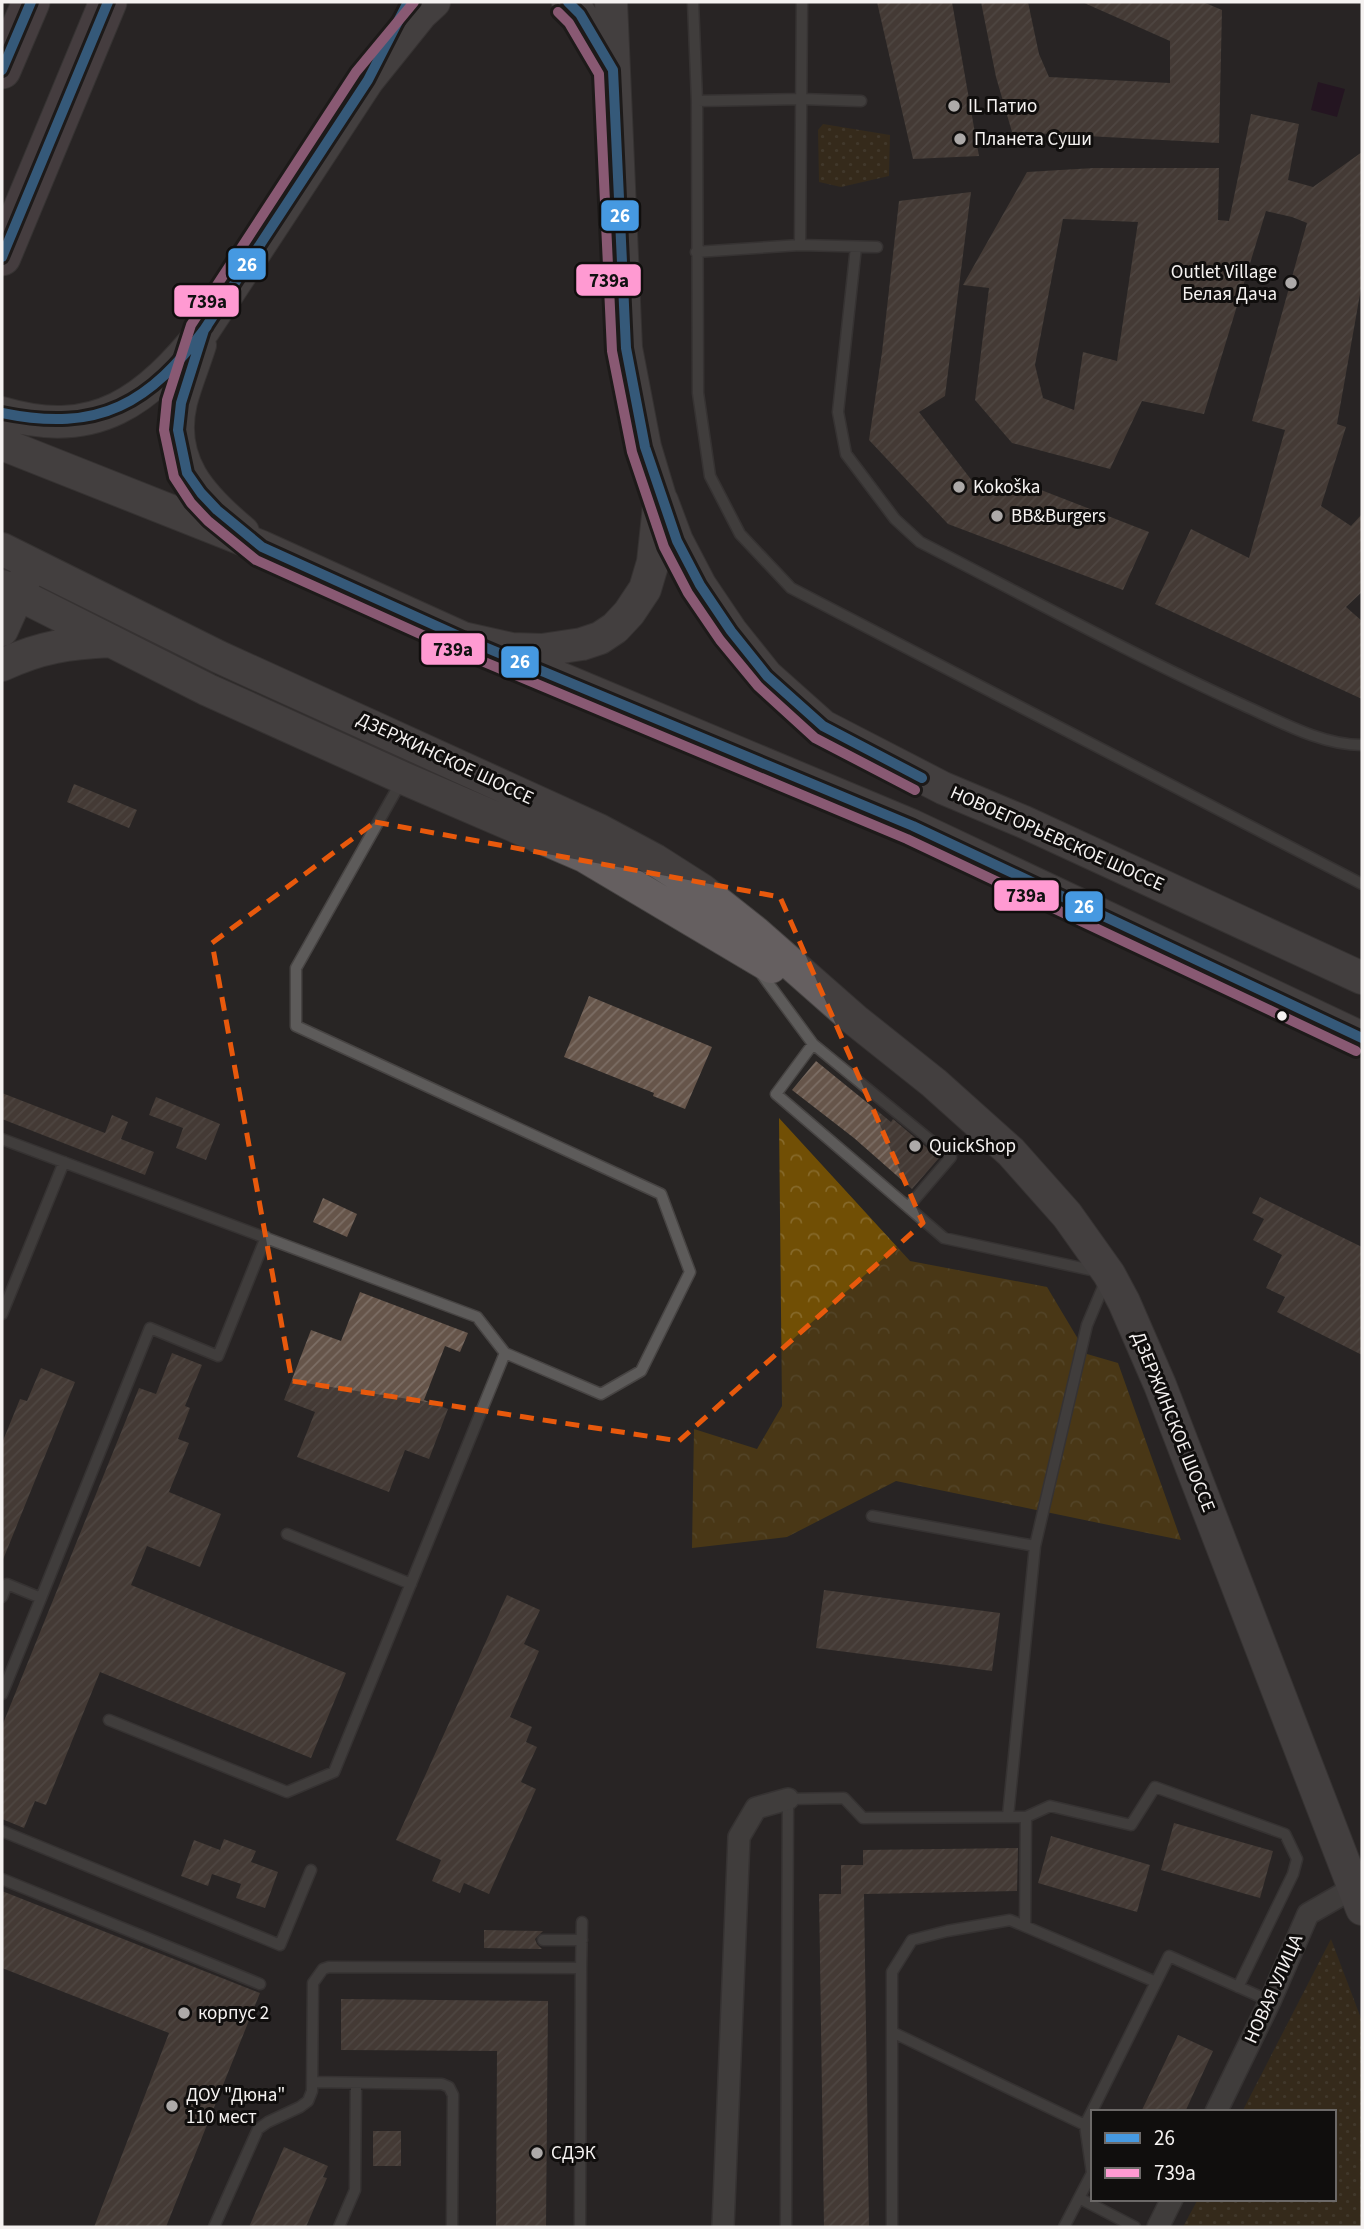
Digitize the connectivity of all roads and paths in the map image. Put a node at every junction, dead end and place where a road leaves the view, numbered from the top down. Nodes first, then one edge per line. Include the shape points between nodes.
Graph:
1 (31, 2) edge
2 (108, 2) edge
3 (408, 2) edge
4 (434, 2) edge
5 (568, 2) edge
6 (611, 2) edge
7 (694, 2) edge
8 (802, 2) edge
9 (2, 70) edge
10 (613, 70) junction
11 (368, 80) junction
12 (801, 99) junction
13 (697, 101) junction
14 (861, 102) dead end
15 (800, 245) junction
16 (856, 247) junction
17 (877, 247) dead end
18 (696, 252) junction
19 (2, 257) edge
20 (204, 330) junction
21 (2, 413) edge
22 (2, 444) edge
23 (660, 496) junction
24 (262, 547) junction
25 (2, 549) edge
26 (32, 563) junction
27 (10, 590) edge
28 (2, 630) edge
29 (463, 638) junction
30 (113, 641) junction
31 (2, 665) edge
32 (1362, 745) edge
33 (403, 778) junction
34 (535, 817) junction
35 (1362, 884) edge
36 (744, 950) junction
37 (1362, 978) edge
38 (855, 1020) junction
39 (1362, 1038) edge
40 (813, 1044) junction
41 (2, 1139) edge
42 (64, 1162) junction
43 (908, 1207) junction
44 (266, 1237) junction
45 (1109, 1274) junction
46 (2, 1314) edge
47 (505, 1353) junction
48 (872, 1516) dead end
49 (287, 1534) dead end
50 (1035, 1546) junction
51 (411, 1584) junction
52 (2, 1597) edge
53 (41, 1598) junction
54 (2, 1694) edge
55 (109, 1720) dead end
56 (788, 1799) junction
57 (1008, 1816) junction
58 (1026, 1817) junction
59 (2, 1831) edge
60 (311, 1870) dead end
61 (2, 1879) edge
62 (1358, 1898) edge
63 (582, 1922) dead end
64 (1025, 1926) junction
65 (543, 1940) dead end
66 (582, 1941) junction
67 (582, 1968) junction
68 (1156, 1982) junction
69 (261, 1984) dead end
70 (1238, 1987) junction
71 (1270, 2001) junction
72 (892, 2032) junction
73 (312, 2082) junction
74 (356, 2083) junction
75 (1092, 2110) edge
76 (1217, 2110) edge
77 (1091, 2113) edge
78 (1085, 2125) junction
79 (1091, 2166) edge
80 (1091, 2175) edge
81 (1079, 2198) junction
82 (1171, 2201) edge
83 (214, 2227) edge
84 (339, 2227) edge
85 (452, 2227) edge
86 (580, 2227) edge
87 (723, 2227) edge
88 (786, 2227) edge
89 (892, 2227) edge
90 (1064, 2227) edge
91 (1135, 2227) edge
92 (1158, 2227) edge

1 - 9 highway
2 - 19 highway
3 - 11 main road
4 - 11 main road
5 - 10 main road
6 - 10 main road, НОВОЕГОРЬЕВСКОЕ ШОССЕ
7 - 13 lane
8 - 12 lane
10 - 23 main road, НОВОЕГОРЬЕВСКОЕ ШОССЕ via 626,348 645,447
11 - 20 main road
12 - 13 lane
12 - 14 lane
12 - 15 lane
13 - 18 lane
15 - 16 lane
15 - 18 lane
16 - 17 lane
16 - 32 lane via 838,412 846,454 895,519 920,542 1201,685 1302,732
18 - 35 lane via 698,393 710,476 740,534 791,588
20 - 21 main road via 160,380 114,412 51,421
20 - 24 main road via 181,403 181,452 187,473 201,493
22 - 24 main road
23 - 29 main road via 645,590 615,628 582,644 542,650 512,649
23 - 37 main road, НОВОЕГОРЬЕВСКОЕ ШОССЕ via 700,585 731,631 767,676 823,726 943,788
24 - 29 main road
25 - 26 main road, ДЗЕРЖИНСКОЕ ШОССЕ
26 - 27 main road
26 - 34 main road, ДЗЕРЖИНСКОЕ ШОССЕ
27 - 28 main road
27 - 30 main road, ДЗЕРЖИНСКОЕ ШОССЕ
29 - 39 main road via 913,827
30 - 31 main road via 43,648
30 - 33 main road, ДЗЕРЖИНСКОЕ ШОССЕ via 208,690
33 - 34 main road, ДЗЕРЖИНСКОЕ ШОССЕ
33 - 47 lane via 296,968 296,1026 661,1194 690,1272 641,1371 601,1394
34 - 36 main road, ДЗЕРЖИНСКОЕ ШОССЕ via 584,856
34 - 38 main road, ДЗЕРЖИНСКОЕ ШОССЕ via 655,860 755,932
36 - 38 main road, ДЗЕРЖИНСКОЕ ШОССЕ
36 - 40 lane
38 - 45 main road, ДЗЕРЖИНСКОЕ ШОССЕ via 1011,1153 1067,1214
40 - 43 lane via 776,1094
40 - 43 lane via 951,1157
41 - 42 lane
42 - 44 lane
42 - 46 lane
43 - 45 lane via 944,1238
44 - 47 lane via 477,1317
44 - 53 lane via 218,1356 150,1328
45 - 50 lane via 1087,1325
45 - 62 main road, ДЗЕРЖИНСКОЕ ШОССЕ via 1160,1385
47 - 51 lane
48 - 50 lane
49 - 51 lane
50 - 57 lane
51 - 55 lane via 334,1772 287,1792
52 - 53 lane via 7,1584
53 - 54 lane
56 - 57 lane via 844,1798 863,1818
56 - 87 street via 756,1808 739,1837
56 - 88 lane
57 - 58 lane
58 - 64 lane
58 - 70 lane via 1050,1806 1132,1825 1155,1787 1285,1834 1297,1859 1293,1874
59 - 60 lane via 280,1945
61 - 69 lane
62 - 71 street, НОВАЯ УЛИЦА via 1308,1914
63 - 66 lane
64 - 68 lane
64 - 72 lane via 1010,1920 912,1940 892,1972
65 - 66 lane
66 - 67 lane
67 - 73 lane via 323,1969 313,1983
67 - 86 lane
68 - 70 lane via 1168,1956
68 - 75 lane
70 - 71 lane
71 - 76 street, НОВАЯ УЛИЦА
72 - 78 lane
72 - 89 lane
73 - 74 lane
73 - 83 lane via 308,2101 258,2129
74 - 84 lane via 355,2190
74 - 85 lane via 449,2087 453,2095
77 - 78 lane
78 - 79 lane
80 - 81 lane
81 - 90 lane
81 - 91 lane
82 - 92 street

